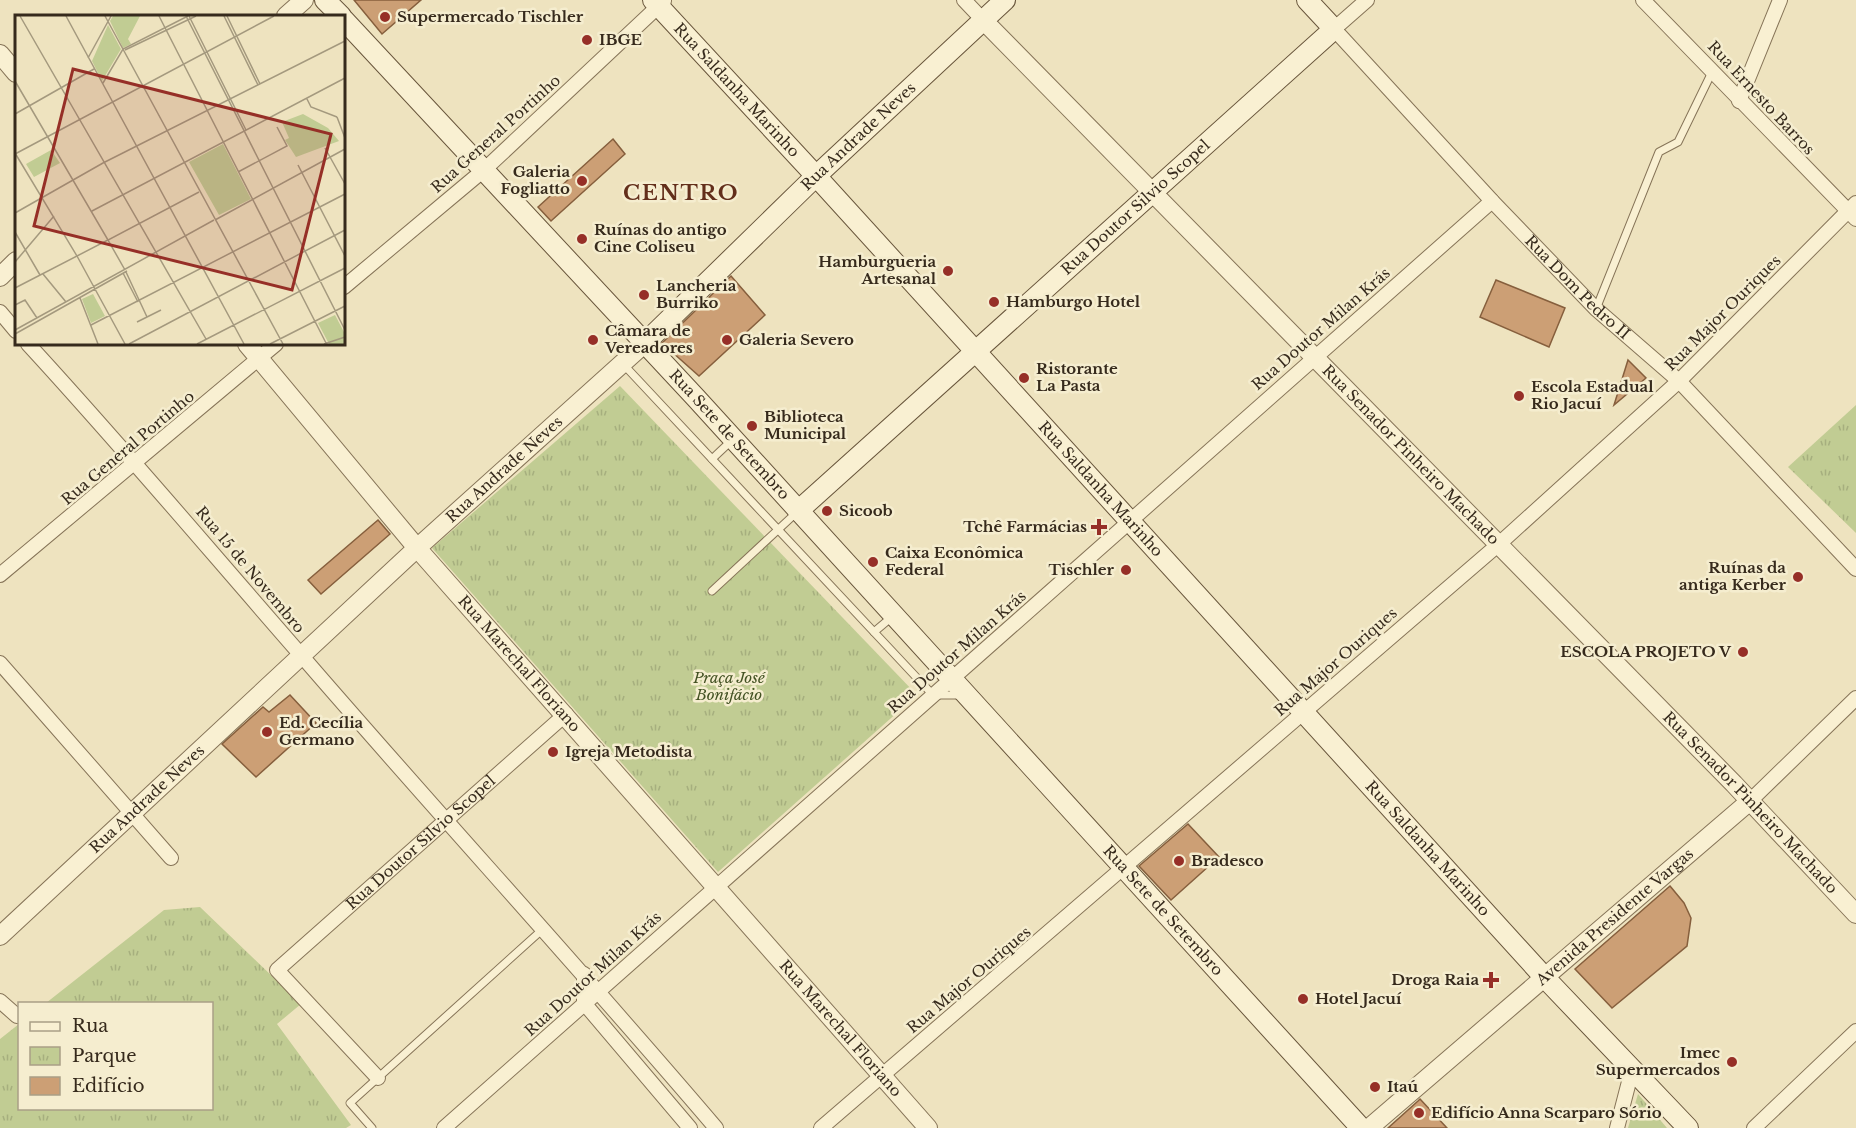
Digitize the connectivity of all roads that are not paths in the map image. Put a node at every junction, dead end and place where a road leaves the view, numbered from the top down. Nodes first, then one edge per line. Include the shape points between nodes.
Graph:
1 (304, 0) edge
2 (325, 0) edge
3 (964, 0) edge
4 (1005, 0) edge
5 (1307, 0) edge
6 (1367, 0) edge
7 (1643, 0) edge
8 (1780, 0) edge
9 (659, 2) edge
10 (287, 15) edge
11 (339, 15) edge
12 (984, 20) junction
13 (345, 21) edge
14 (1334, 29) junction
15 (0, 54) edge
16 (1713, 70) junction
17 (15, 72) edge
18 (1738, 101) junction
19 (485, 169) junction
20 (816, 176) junction
21 (1153, 190) junction
22 (1492, 201) junction
23 (1853, 211) edge
24 (15, 262) edge
25 (0, 277) edge
26 (345, 287) edge
27 (1596, 309) junction
28 (0, 312) edge
29 (15, 329) edge
30 (645, 343) junction
31 (29, 345) edge
32 (248, 345) edge
33 (275, 345) edge
34 (975, 352) junction
35 (1314, 357) junction
36 (259, 358) junction
37 (622, 363) junction
38 (1678, 381) junction
39 (733, 439) junction
40 (712, 459) junction
41 (137, 463) junction
42 (798, 511) junction
43 (1129, 522) junction
44 (778, 530) junction
45 (1499, 544) junction
46 (417, 548) junction
47 (1856, 568) edge
48 (0, 576) edge
49 (712, 591) dead end
50 (893, 616) junction
51 (874, 632) junction
52 (301, 656) junction
53 (0, 663) edge
54 (951, 680) junction
55 (965, 694) junction
56 (933, 695) junction
57 (1856, 698) edge
58 (1304, 711) junction
59 (566, 714) junction
60 (1750, 801) junction
61 (130, 813) junction
62 (446, 818) junction
63 (171, 858) dead end
64 (1124, 869) junction
65 (717, 886) junction
66 (1856, 914) edge
67 (543, 929) junction
68 (0, 936) edge
69 (584, 974) junction
70 (1546, 979) junction
71 (599, 990) junction
72 (0, 1001) edge
73 (584, 1003) junction
74 (16, 1016) dead end
75 (1856, 1031) edge
76 (655, 1056) junction
77 (641, 1070) junction
78 (1632, 1070) junction
79 (882, 1076) junction
80 (378, 1078) junction
81 (372, 1128) edge
82 (444, 1128) edge
83 (690, 1128) edge
84 (716, 1128) edge
85 (821, 1128) edge
86 (928, 1128) edge
87 (1361, 1128) edge
88 (1369, 1128) edge
89 (1617, 1128) edge
90 (1688, 1128) edge
91 (1754, 1128) edge

1 - 10 street
2 - 11 main road, Rua Sete de Setembro
3 - 12 street, Rua Senador Pinheiro Machado
4 - 12 main road, Rua Andrade Neves
5 - 14 main road, Rua Dom Pedro II
6 - 14 street, Rua Doutor Silvio Scopel
7 - 16 street, Rua Ernesto Barros
8 - 18 street
9 - 19 street, Rua General Portinho
9 - 20 main road, Rua Saldanha Marinho
12 - 20 main road, Rua Andrade Neves
12 - 21 street, Rua Senador Pinheiro Machado
13 - 19 main road, Rua Sete de Setembro
14 - 21 main road, Rua Doutor Silvio Scopel
14 - 22 street, Rua Dom Pedro II
15 - 17 street
16 - 18 street, Rua Ernesto Barros
16 - 27 lane via 1678,142 1659,152
18 - 23 street, Rua Ernesto Barros
19 - 26 street, Rua General Portinho
19 - 30 main road, Rua Sete de Setembro
20 - 30 main road, Rua Andrade Neves
20 - 34 main road, Rua Saldanha Marinho
21 - 34 main road, Rua Doutor Silvio Scopel
21 - 35 street, Rua Senador Pinheiro Machado
22 - 27 street, Rua Dom Pedro II
22 - 35 street, Rua Doutor Milan Krás
23 - 38 street, Rua Major Ouriques
24 - 25 street
27 - 38 street, Rua Dom Pedro II
28 - 29 street
30 - 37 street, Rua Andrade Neves
30 - 39 main road, Rua Sete de Setembro
31 - 41 street, Rua 15 de Novembro
32 - 36 street, Rua Marechal Floriano
33 - 36 street, Rua General Portinho
34 - 42 main road, Rua Doutor Silvio Scopel
34 - 43 main road, Rua Saldanha Marinho
35 - 43 street, Rua Doutor Milan Krás
35 - 45 street, Rua Senador Pinheiro Machado
36 - 41 street, Rua General Portinho
36 - 46 street, Rua Marechal Floriano
37 - 40 lane, Rua Sete de Setembro
37 - 46 street, Rua Andrade Neves
38 - 45 street, Rua Major Ouriques
38 - 47 street, Rua Dom Pedro II
39 - 40 lane
39 - 42 main road, Rua Sete de Setembro
40 - 44 lane, Rua Sete de Setembro
41 - 48 street, Rua General Portinho
41 - 52 street, Rua 15 de Novembro
42 - 44 lane
42 - 50 main road, Rua Sete de Setembro
43 - 54 street, Rua Doutor Milan Krás
43 - 58 main road, Rua Saldanha Marinho
44 - 49 lane
44 - 51 lane, Rua Sete de Setembro
45 - 58 street, Rua Major Ouriques
45 - 60 street, Rua Senador Pinheiro Machado
46 - 52 street, Rua Andrade Neves
46 - 59 street, Rua Marechal Floriano
50 - 51 lane
50 - 54 main road, Rua Sete de Setembro
51 - 56 lane, Rua Sete de Setembro
52 - 61 street, Rua Andrade Neves
52 - 62 street, Rua 15 de Novembro
53 - 61 street
54 - 55 main road, Rua Sete de Setembro
54 - 56 street, Rua Doutor Milan Krás
55 - 56 lane
55 - 64 main road, Rua Sete de Setembro
56 - 65 street, Rua Doutor Milan Krás
57 - 60 street, Avenida Presidente Vargas
58 - 64 street, Rua Major Ouriques
58 - 70 main road, Rua Saldanha Marinho
59 - 62 street, Rua Doutor Silvio Scopel
59 - 65 street, Rua Marechal Floriano
60 - 66 street, Rua Senador Pinheiro Machado
60 - 70 street, Avenida Presidente Vargas
61 - 63 street
61 - 68 street, Rua Andrade Neves
62 - 67 street, Rua 15 de Novembro
62 - 80 street, Rua Doutor Silvio Scopel via 277,970
64 - 79 street, Rua Major Ouriques
64 - 87 main road, Rua Sete de Setembro
65 - 71 street, Rua Doutor Milan Krás
65 - 79 street, Rua Marechal Floriano
67 - 69 street, Rua 15 de Novembro
67 - 80 lane
69 - 71 street, Rua 15 de Novembro
69 - 73 street
70 - 78 main road, Rua Saldanha Marinho
70 - 88 street, Avenida Presidente Vargas
71 - 73 street, Rua Doutor Milan Krás
71 - 76 street, Rua 15 de Novembro
72 - 74 street
73 - 77 street
73 - 82 street, Rua Doutor Milan Krás
75 - 91 street
76 - 77 street
76 - 84 street, Rua 15 de Novembro
77 - 83 street
78 - 89 street
78 - 90 main road, Rua Saldanha Marinho
79 - 85 street, Rua Major Ouriques
79 - 86 street, Rua Marechal Floriano
80 - 81 lane via 350,1103

